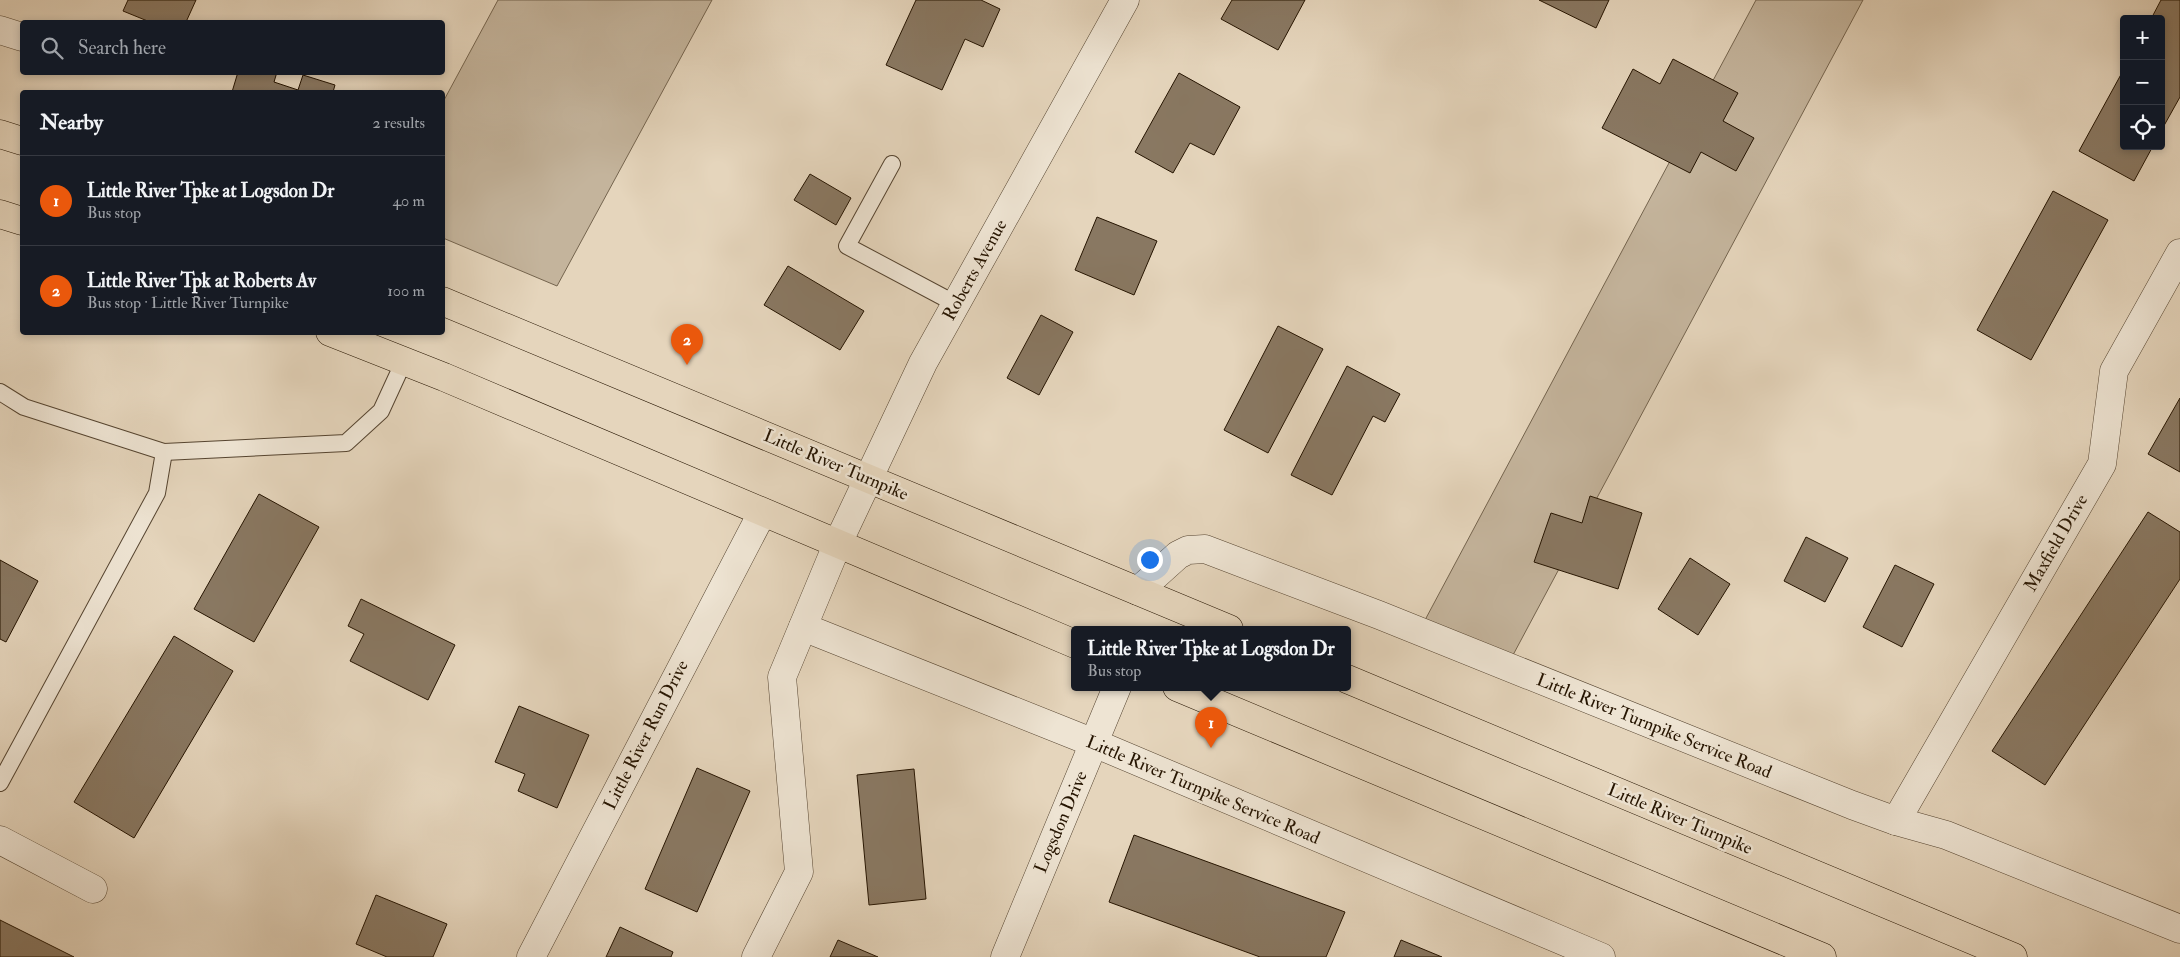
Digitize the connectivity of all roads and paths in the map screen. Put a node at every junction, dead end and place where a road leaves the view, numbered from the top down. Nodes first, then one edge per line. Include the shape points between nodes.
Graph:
1 (1125, 0) edge
2 (0, 30) edge
3 (20, 36) edge
4 (0, 134) edge
5 (20, 141) edge
6 (892, 164) dead end
7 (0, 214) edge
8 (20, 220) edge
9 (2180, 253) edge
10 (445, 302) edge
11 (956, 304) junction
12 (338, 335) edge
13 (404, 361) junction
14 (0, 392) edge
15 (164, 452) junction
16 (868, 479) junction
17 (762, 513) junction
18 (837, 545) junction
19 (1138, 592) junction
20 (1222, 626) edge
21 (803, 627) junction
22 (1071, 642) edge
23 (1351, 681) edge
24 (1115, 691) edge
25 (1187, 691) edge
26 (1094, 743) junction
27 (0, 783) edge
28 (1896, 821) junction
29 (0, 840) edge
30 (94, 889) dead end
31 (2180, 929) edge
32 (531, 957) edge
33 (756, 957) edge
34 (1005, 957) edge
35 (1601, 957) edge
36 (1822, 957) edge
37 (2013, 957) edge

1 - 11 street, Roberts Avenue
2 - 3 street
4 - 5 main road
6 - 11 lane via 847,246
7 - 8 main road
9 - 28 street, Maxfield Drive via 2114,371 2102,464
10 - 16 main road, Little River Turnpike
11 - 16 street, Roberts Avenue via 923,363
12 - 13 main road
13 - 15 lane via 381,411 346,443
13 - 17 main road
14 - 15 lane via 24,407
15 - 27 lane via 157,493
16 - 18 street, Roberts Avenue
16 - 19 main road, Little River Turnpike
17 - 18 main road
17 - 32 street, Little River Run Drive
18 - 21 street
18 - 22 main road
19 - 20 main road, Little River Turnpike
19 - 28 street, Little River Turnpike Service Road via 1178,554 1205,549
21 - 26 street, Little River Turnpike Service Road
21 - 33 street via 782,677 799,872
23 - 37 main road, Little River Turnpike
24 - 26 street, Logsdon Drive
25 - 36 main road
26 - 34 street, Logsdon Drive
26 - 35 street, Little River Turnpike Service Road
28 - 31 street, Little River Turnpike Service Road via 1946,835
29 - 30 street

